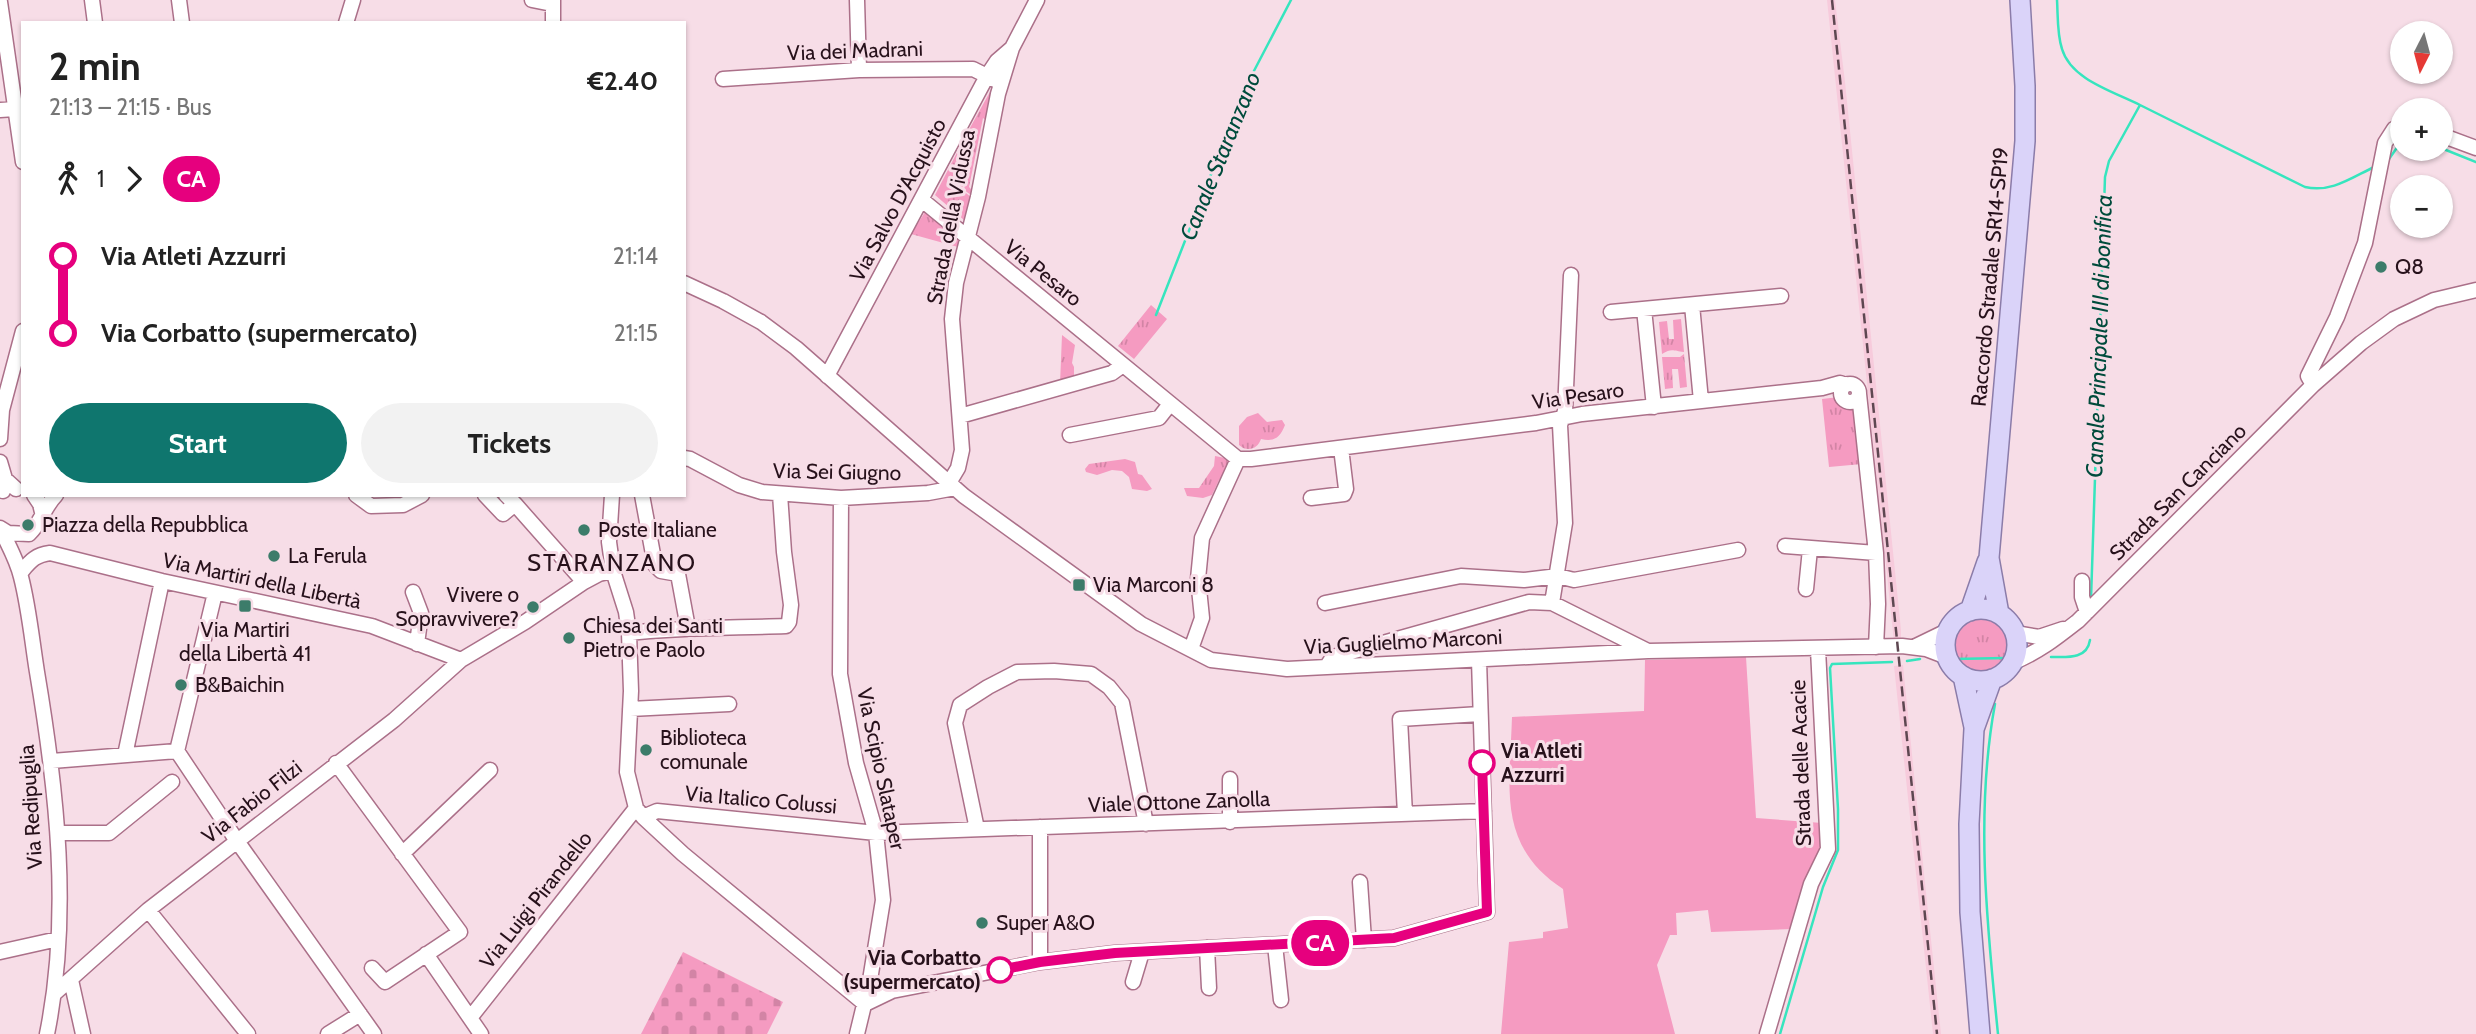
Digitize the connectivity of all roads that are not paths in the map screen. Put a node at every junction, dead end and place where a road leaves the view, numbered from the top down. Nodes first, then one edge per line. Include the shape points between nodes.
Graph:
1 (92, 0) edge
2 (179, 0) edge
3 (353, 0) edge
4 (532, 0) edge
5 (856, 0) edge
6 (1037, 0) edge
7 (2020, 0) edge
8 (0, 2) edge
9 (553, 2) edge
10 (95, 21) edge
11 (182, 21) edge
12 (347, 21) edge
13 (553, 21) edge
14 (1012, 48) junction
15 (859, 70) junction
16 (987, 76) junction
17 (17, 79) edge
18 (723, 79) dead end
19 (1002, 83) junction
20 (15, 109) junction
21 (0, 110) edge
22 (2390, 133) edge
23 (2453, 140) edge
24 (2476, 148) edge
25 (21, 149) edge
26 (922, 200) junction
27 (966, 237) junction
28 (1571, 275) dead end
29 (686, 285) edge
30 (2476, 290) edge
31 (1781, 296) dead end
32 (1692, 305) junction
33 (1644, 309) junction
34 (1611, 312) dead end
35 (21, 339) edge
36 (1123, 365) junction
37 (827, 376) junction
38 (2313, 385) junction
39 (1701, 401) junction
40 (1170, 404) junction
41 (1654, 407) junction
42 (960, 416) junction
43 (1562, 419) junction
44 (1070, 435) dead end
45 (0, 439) edge
46 (1341, 448) junction
47 (686, 458) edge
48 (1238, 458) junction
49 (0, 462) edge
50 (952, 486) junction
51 (7, 489) edge
52 (780, 494) junction
53 (35, 497) edge
54 (54, 497) edge
55 (359, 497) edge
56 (418, 497) edge
57 (487, 497) edge
58 (612, 497) edge
59 (642, 497) edge
60 (841, 498) junction
61 (1311, 498) dead end
62 (511, 500) edge
63 (42, 512) junction
64 (0, 528) edge
65 (28, 534) junction
66 (1784, 546) dead end
67 (1810, 549) junction
68 (1738, 550) dead end
69 (50, 553) junction
70 (1876, 553) junction
71 (1989, 558) junction
72 (613, 571) junction
73 (22, 574) junction
74 (1558, 576) junction
75 (162, 581) junction
76 (2082, 581) dead end
77 (584, 582) junction
78 (1806, 589) dead end
79 (413, 592) dead end
80 (215, 593) junction
81 (1325, 603) dead end
82 (1552, 603) junction
83 (1970, 611) junction
84 (2087, 611) junction
85 (1999, 614) junction
86 (2071, 626) junction
87 (688, 628) junction
88 (1949, 630) junction
89 (629, 633) junction
90 (2015, 633) junction
91 (417, 644) junction
92 (1875, 647) junction
93 (1914, 647) junction
94 (1191, 649) junction
95 (1818, 649) junction
96 (1648, 651) junction
97 (1947, 657) junction
98 (461, 660) junction
99 (1479, 660) junction
100 (2012, 663) junction
101 (1327, 666) junction
102 (1963, 676) junction
103 (1992, 679) junction
104 (729, 704) dead end
105 (630, 709) junction
106 (1480, 714) junction
107 (1974, 729) junction
108 (177, 751) junction
109 (125, 755) junction
110 (52, 761) junction
111 (336, 763) junction
112 (490, 770) dead end
113 (1230, 779) dead end
114 (172, 782) dead end
115 (1484, 811) junction
116 (640, 812) junction
117 (1405, 814) junction
118 (1230, 822) junction
119 (1146, 824) junction
120 (1040, 827) junction
121 (977, 829) junction
122 (876, 832) junction
123 (58, 833) junction
124 (237, 841) junction
125 (402, 854) junction
126 (1360, 882) dead end
127 (148, 910) junction
128 (58, 939) junction
129 (1364, 940) junction
130 (1275, 945) junction
131 (1208, 948) junction
132 (0, 952) edge
133 (1142, 952) junction
134 (426, 954) junction
135 (1040, 962) junction
136 (372, 968) dead end
137 (71, 980) junction
138 (870, 980) junction
139 (1133, 982) dead end
140 (1209, 988) dead end
141 (892, 991) junction
142 (55, 993) junction
143 (1281, 1000) dead end
144 (865, 1004) junction
145 (360, 1014) junction
146 (470, 1018) junction
147 (47, 1034) edge
148 (83, 1034) edge
149 (248, 1034) edge
150 (328, 1034) edge
151 (374, 1034) edge
152 (481, 1034) edge
153 (857, 1034) edge
154 (1767, 1034) edge
155 (1980, 1034) edge

1 - 10 street
2 - 11 street
3 - 12 street
4 - 9 street
5 - 15 street
6 - 14 street, Strada della Vidussa
7 - 71 main road, Raccordo Stradale SR14-SP19 via 2025,141
8 - 17 street
9 - 13 street
14 - 16 street, Via Salvo D'Acquisto
14 - 19 street, Strada della Vidussa
15 - 16 street, Via dei Madrani via 973,69
15 - 18 street, Via dei Madrani
16 - 19 street
16 - 26 street, Via Salvo D'Acquisto
17 - 20 street
19 - 27 street, Strada della Vidussa
20 - 21 street
20 - 25 street
22 - 38 street via 2365,243 2308,376
23 - 24 street
26 - 27 street, Via Pesaro
26 - 37 street, Via Salvo D'Acquisto
27 - 36 street, Via Pesaro
27 - 42 street, Strada della Vidussa via 952,319
28 - 43 street
29 - 37 street, Via Guglielmo Marconi via 761,322
30 - 38 street, Strada San Canciano via 2434,300 2394,319
31 - 32 street
32 - 33 street
32 - 39 street
33 - 34 street
33 - 41 street
35 - 45 street via 2,410
36 - 40 street, Via Pesaro
36 - 42 street via 1112,373
37 - 50 street, Via Guglielmo Marconi
38 - 84 street, Strada San Canciano
39 - 41 street, Via Pesaro
39 - 70 street, Via Pesaro via 1840,383 1844,389 1856,387
40 - 44 street via 1159,418
40 - 48 street, Via Pesaro
41 - 43 street, Via Pesaro
42 - 50 street, Strada della Vidussa via 961,450
43 - 46 street, Via Pesaro
43 - 74 street via 1565,523
46 - 48 street, Via Pesaro
46 - 61 street via 1344,494
47 - 52 street, Via Sei Giugno via 739,485
48 - 94 street via 1202,538 1198,579 1202,618
49 - 51 street
50 - 60 street, Via Sei Giugno via 902,495
50 - 94 street, Via Guglielmo Marconi via 1141,624
52 - 60 street, Via Sei Giugno
52 - 87 street via 789,622 786,626
53 - 63 street
54 - 63 street
55 - 56 street via 371,506 402,505
57 - 62 street via 503,514
58 - 72 street via 609,542
59 - 87 street via 655,565 678,574
60 - 122 street, Via Scipio Slataper via 840,674 856,763
62 - 77 street
63 - 65 street via 37,527
64 - 65 street
64 - 73 street, Via Redipuglia
65 - 69 street, Via Martiri della Libertà
65 - 73 street, Via Redipuglia via 21,546
66 - 67 street
67 - 70 street
67 - 78 street
68 - 74 street via 1574,580
69 - 73 street via 30,560
69 - 75 street, Via Martiri della Libertà
70 - 92 street
71 - 83 main road, Raccordo Stradale SR14-SP19
71 - 85 main road, Raccordo Stradale SR14-SP19
72 - 77 street, Via Fabio Filzi
72 - 89 street
73 - 110 street, Via Redipuglia
74 - 81 street via 1524,580 1461,576
74 - 82 street
75 - 80 street, Via Martiri della Libertà
75 - 109 street
76 - 84 street
77 - 98 street, Via Fabio Filzi
79 - 91 street via 421,613
80 - 91 street, Via Martiri della Libertà via 372,626
80 - 108 street
82 - 96 street
82 - 101 street via 1529,602 1333,657
83 - 85 main road
83 - 88 main road, Raccordo Stradale SR14-SP19
84 - 86 street, Strada San Canciano
85 - 90 main road, Raccordo Stradale SR14-SP19
86 - 90 street, Strada San Canciano via 2039,637
86 - 100 street, Strada San Canciano via 2058,639
87 - 89 street
88 - 93 street, Via Guglielmo Marconi
88 - 97 main road
89 - 105 street
90 - 100 main road
91 - 98 street, Via Martiri della Libertà
92 - 93 street, Via Guglielmo Marconi
92 - 95 street, Via Guglielmo Marconi
93 - 97 street, Via Guglielmo Marconi
94 - 101 street, Via Guglielmo Marconi via 1211,660 1287,669
95 - 96 street, Via Guglielmo Marconi
95 - 154 street, Strada delle Acacie via 1828,849 1811,884
96 - 99 street, Via Guglielmo Marconi
97 - 102 main road
98 - 111 street, Via Fabio Filzi via 394,720
99 - 101 street, Via Guglielmo Marconi
99 - 106 street
100 - 103 main road
102 - 103 main road
102 - 107 main road
103 - 107 main road
104 - 105 street
105 - 116 street via 627,772
106 - 115 street
106 - 117 street via 1400,719
107 - 155 main road via 1970,912
108 - 109 street
108 - 124 street
109 - 110 street
110 - 123 street, Via Redipuglia
111 - 124 street, Via Fabio Filzi
111 - 125 street
112 - 125 street
113 - 118 street
114 - 123 street via 109,833
115 - 117 street, Viale Ottone Zanolla
115 - 129 street via 1487,912 1394,938
116 - 122 street, Via Italico Colussi
116 - 144 street via 682,854
116 - 146 street, Via Luigi Pirandello
117 - 118 street, Viale Ottone Zanolla
118 - 119 street, Viale Ottone Zanolla
119 - 120 street, Viale Ottone Zanolla
119 - 121 street via 1122,703 1109,687 1091,674 1017,672 960,705 955,723
120 - 121 street, Viale Ottone Zanolla
120 - 135 street
121 - 122 street, Viale Ottone Zanolla
122 - 138 street, Via Scipio Slataper via 883,900
123 - 128 street, Via Redipuglia
124 - 127 street, Via Fabio Filzi
124 - 145 street
125 - 134 street via 460,932
126 - 129 street
127 - 137 street, Via Fabio Filzi
127 - 149 street
128 - 132 street
128 - 142 street, Via Redipuglia
129 - 130 street
130 - 131 street
130 - 143 street
131 - 133 street
131 - 140 street
133 - 135 street
133 - 139 street
134 - 136 street via 384,982
134 - 146 street
135 - 141 street
137 - 142 street, Via Fabio Filzi
137 - 148 street
138 - 141 street
138 - 144 street, Via Scipio Slataper
141 - 144 street
142 - 147 street, Via Redipuglia
144 - 153 street, Via Scipio Slataper
145 - 150 street
145 - 151 street
146 - 152 street

